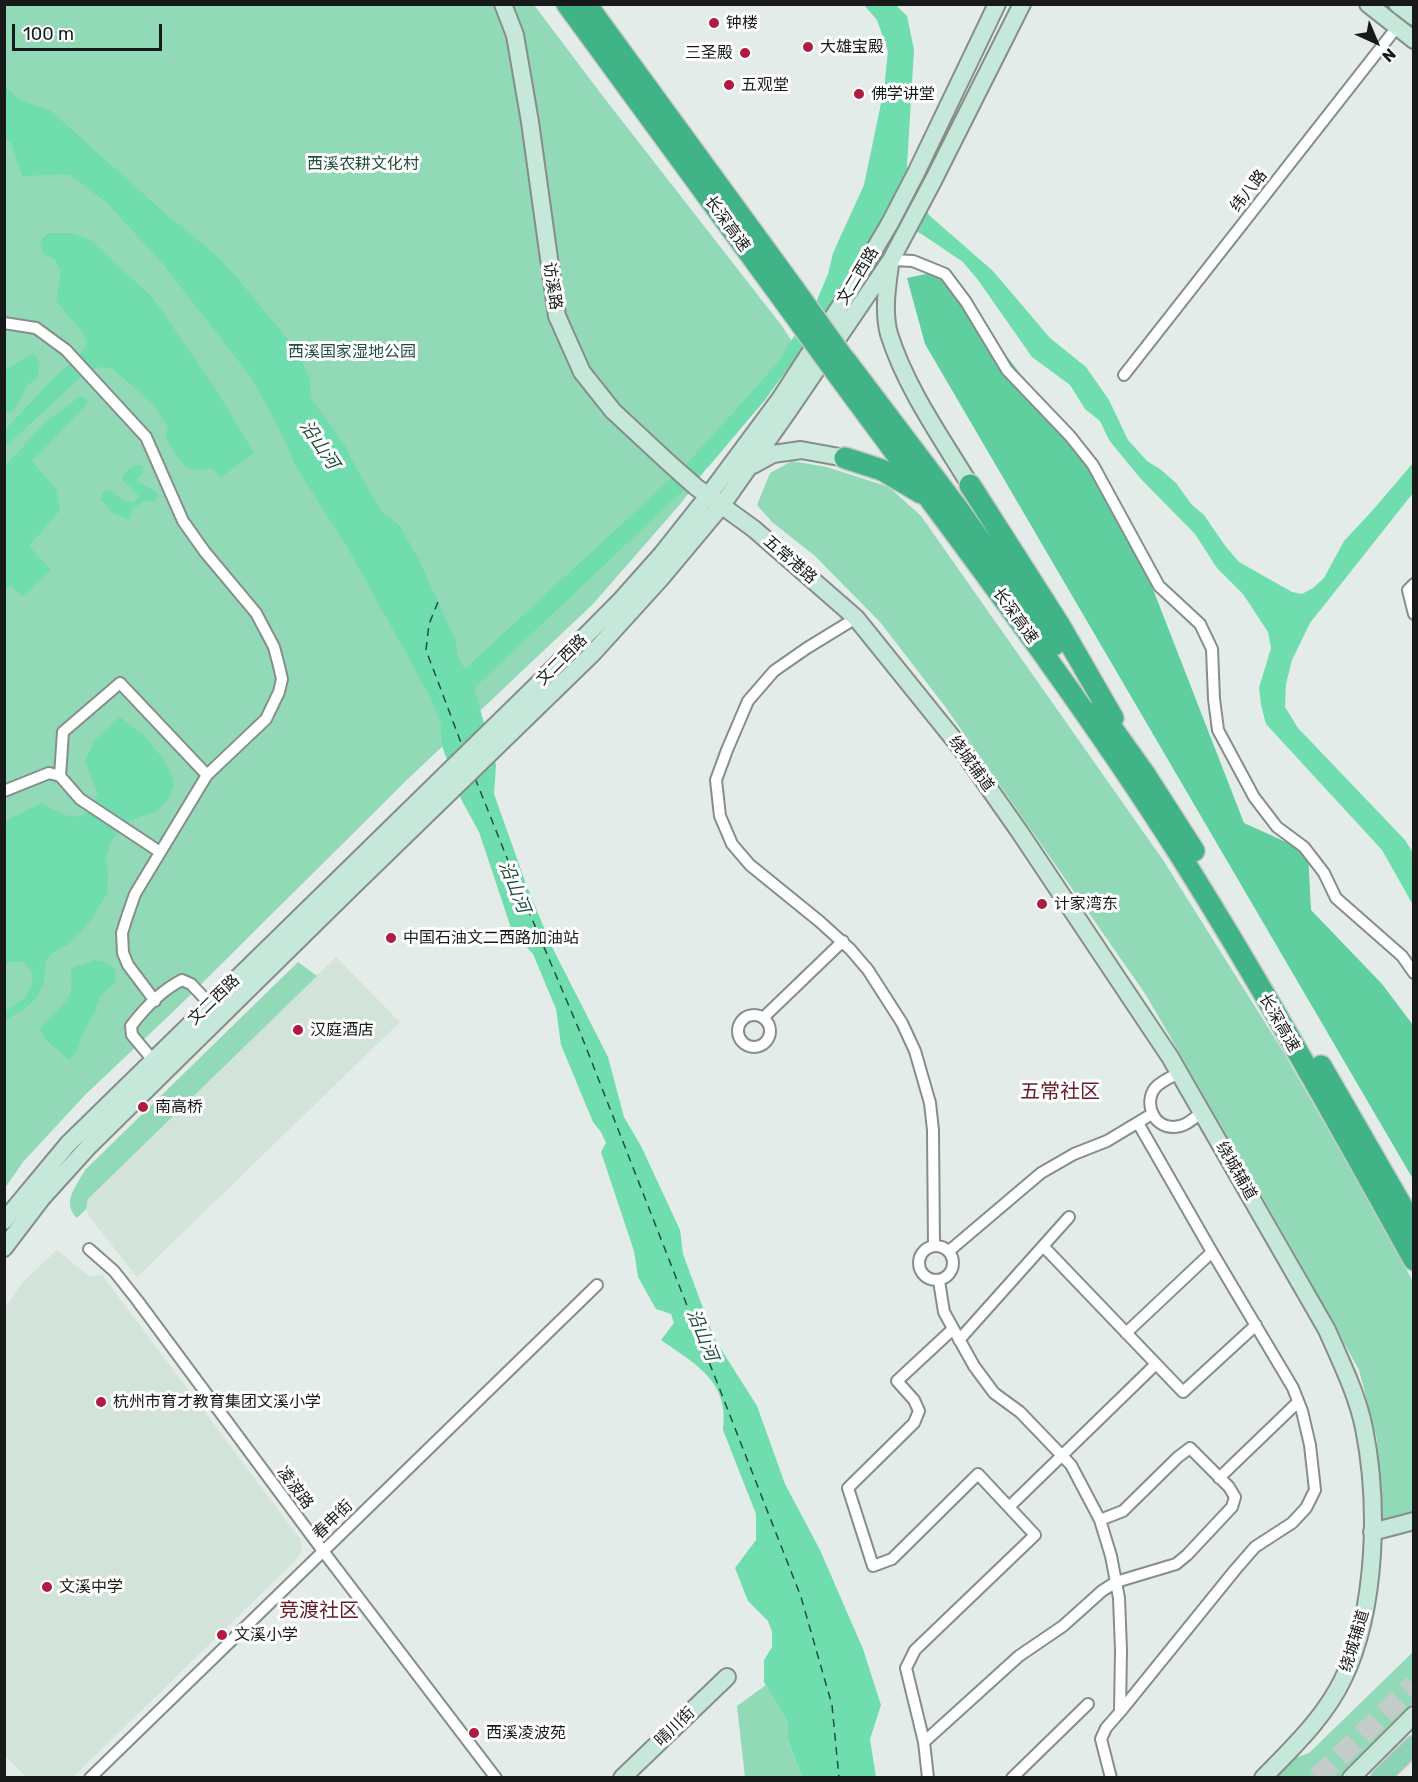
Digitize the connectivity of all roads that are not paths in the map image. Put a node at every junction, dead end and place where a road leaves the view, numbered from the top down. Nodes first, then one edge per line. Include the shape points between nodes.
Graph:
1 (503, 4) edge
2 (567, 4) edge
3 (586, 4) edge
4 (997, 4) edge
5 (1022, 4) edge
6 (1368, 4) edge
7 (1397, 4) edge
8 (1413, 17) edge
9 (1397, 27) junction
10 (1413, 40) edge
11 (891, 260) junction
12 (789, 296) junction
13 (4, 322) edge
14 (842, 368) junction
15 (1124, 375) dead end
16 (845, 458) joint
17 (747, 469) junction
18 (970, 485) joint
19 (709, 496) junction
20 (927, 496) junction
21 (1413, 584) edge
22 (1413, 615) edge
23 (856, 618) junction
24 (1144, 773) junction
25 (207, 775) junction
26 (60, 776) junction
27 (4, 791) edge
28 (382, 847) junction
29 (160, 852) junction
30 (843, 941) junction
31 (1413, 973) edge
32 (155, 1001) junction
33 (210, 1004) junction
34 (763, 1018) dead end
35 (152, 1059) junction
36 (1179, 1073) junction
37 (1202, 1112) junction
38 (1152, 1114) junction
39 (1138, 1123) junction
40 (1069, 1217) dead end
41 (4, 1221) edge
42 (1413, 1227) edge
43 (934, 1246) junction
44 (1043, 1246) junction
45 (4, 1248) edge
46 (88, 1249) dead end
47 (949, 1251) junction
48 (1212, 1252) junction
49 (1413, 1260) edge
50 (939, 1281) junction
51 (597, 1285) dead end
52 (1256, 1325) junction
53 (953, 1329) junction
54 (1126, 1333) junction
55 (959, 1340) junction
56 (1156, 1364) junction
57 (1298, 1402) junction
58 (1061, 1455) junction
59 (1220, 1478) junction
60 (1010, 1506) junction
61 (1100, 1520) junction
62 (1413, 1521) edge
63 (1372, 1532) junction
64 (323, 1551) junction
65 (1116, 1582) junction
66 (727, 1677) dead end
67 (1088, 1704) dead end
68 (1120, 1712) junction
69 (1413, 1715) edge
70 (924, 1742) junction
71 (1413, 1745) edge
72 (90, 1778) edge
73 (496, 1778) edge
74 (622, 1778) edge
75 (928, 1778) edge
76 (1012, 1778) edge
77 (1111, 1778) edge
78 (1263, 1778) edge
79 (1351, 1778) edge
80 (1380, 1778) edge

1 - 19 main road, 访溪路 via 515,35 557,316 582,372 596,392
2 - 12 highway, 长深高速
3 - 12 highway, 长深高速
4 - 19 main road, 文二西路 via 890,223 780,399
5 - 11 main road, 文二西路
6 - 9 main road
7 - 8 main road
9 - 10 main road
9 - 15 street, 纬八路
11 - 17 main road, 文二西路
11 - 18 main road via 885,298 889,332 914,392
11 - 31 street via 913,261 945,274 1007,370 1093,465 1159,586 1200,624 1212,649 1218,730 1254,797 1277,827 1304,847 1324,873 1336,898 1402,956
12 - 14 highway, 长深高速, bridge
13 - 25 street via 36,328 66,350 146,437 183,521 256,613 274,647 282,679 266,719
14 - 20 highway, 长深高速
14 - 24 highway, 长深高速 via 958,510
16 - 17 main road via 801,450 773,454
16 - 20 highway via 882,471
17 - 19 main road, 文二西路
18 - 24 highway via 1060,626
19 - 23 main road, 五常港路 via 754,529
19 - 28 main road, 文二西路 via 622,599
19 - 28 main road, 文二西路 via 627,617 543,703
20 - 49 highway, 长深高速 via 1070,691 1180,855
21 - 22 street via 1408,590
23 - 30 street via 774,671 748,701 716,780 720,816 732,844 750,866
23 - 36 main road, 绕城辅道 via 960,747
24 - 42 highway, 长深高速
25 - 26 street via 120,683 63,732
25 - 29 street
26 - 27 street via 49,773
26 - 29 street via 80,799
28 - 33 main road, 文二西路
28 - 45 main road, 文二西路 via 89,1146
29 - 32 street via 135,894 121,944 128,965
30 - 34 street
30 - 43 street via 880,988 915,1051 930,1103 933,1130
32 - 33 street via 182,980
32 - 35 street via 131,1026 132,1035
33 - 35 main road, 文二西路
35 - 41 main road, 文二西路 via 68,1143
36 - 37 main road, 绕城辅道
36 - 38 street via 1155,1088 1150,1099
37 - 38 street via 1186,1124 1172,1127 1160,1124
37 - 63 main road, 绕城辅道 via 1327,1330 1348,1376 1364,1426 1373,1484
38 - 39 street
39 - 47 street via 1041,1173
39 - 48 street
40 - 44 street
43 - 47 street
43 - 50 street via 924,1251 918,1266 928,1279
44 - 54 street
44 - 55 street
46 - 64 street, 凌波路 via 114,1271 137,1299
47 - 50 street via 952,1272
48 - 52 street
48 - 54 street
50 - 53 street via 944,1312
51 - 64 street, 春申街
52 - 56 street via 1183,1392
52 - 57 street
53 - 55 street
53 - 60 street via 897,1381 919,1411 914,1423 848,1488 873,1566 892,1559 978,1474
54 - 56 street
55 - 58 street via 994,1393 1020,1412
56 - 58 street
57 - 59 street
57 - 68 street via 1310,1445 1315,1490 1306,1508 1292,1523 1256,1547
58 - 60 street
58 - 61 street
59 - 61 street via 1190,1448 1123,1511
59 - 65 street via 1235,1497 1232,1507 1187,1555 1176,1564
60 - 70 street via 1035,1535 915,1650 906,1668
61 - 65 street
62 - 63 main road
63 - 78 main road, 绕城辅道 via 1368,1592 1360,1633 1343,1680 1296,1744
64 - 72 street, 春申街
64 - 73 street, 凌波路
65 - 68 street via 1122,1650
65 - 70 street via 1019,1656
66 - 74 main road, 晴川街
67 - 76 street
68 - 77 street via 1101,1739
69 - 79 main road
70 - 75 street
71 - 80 main road

